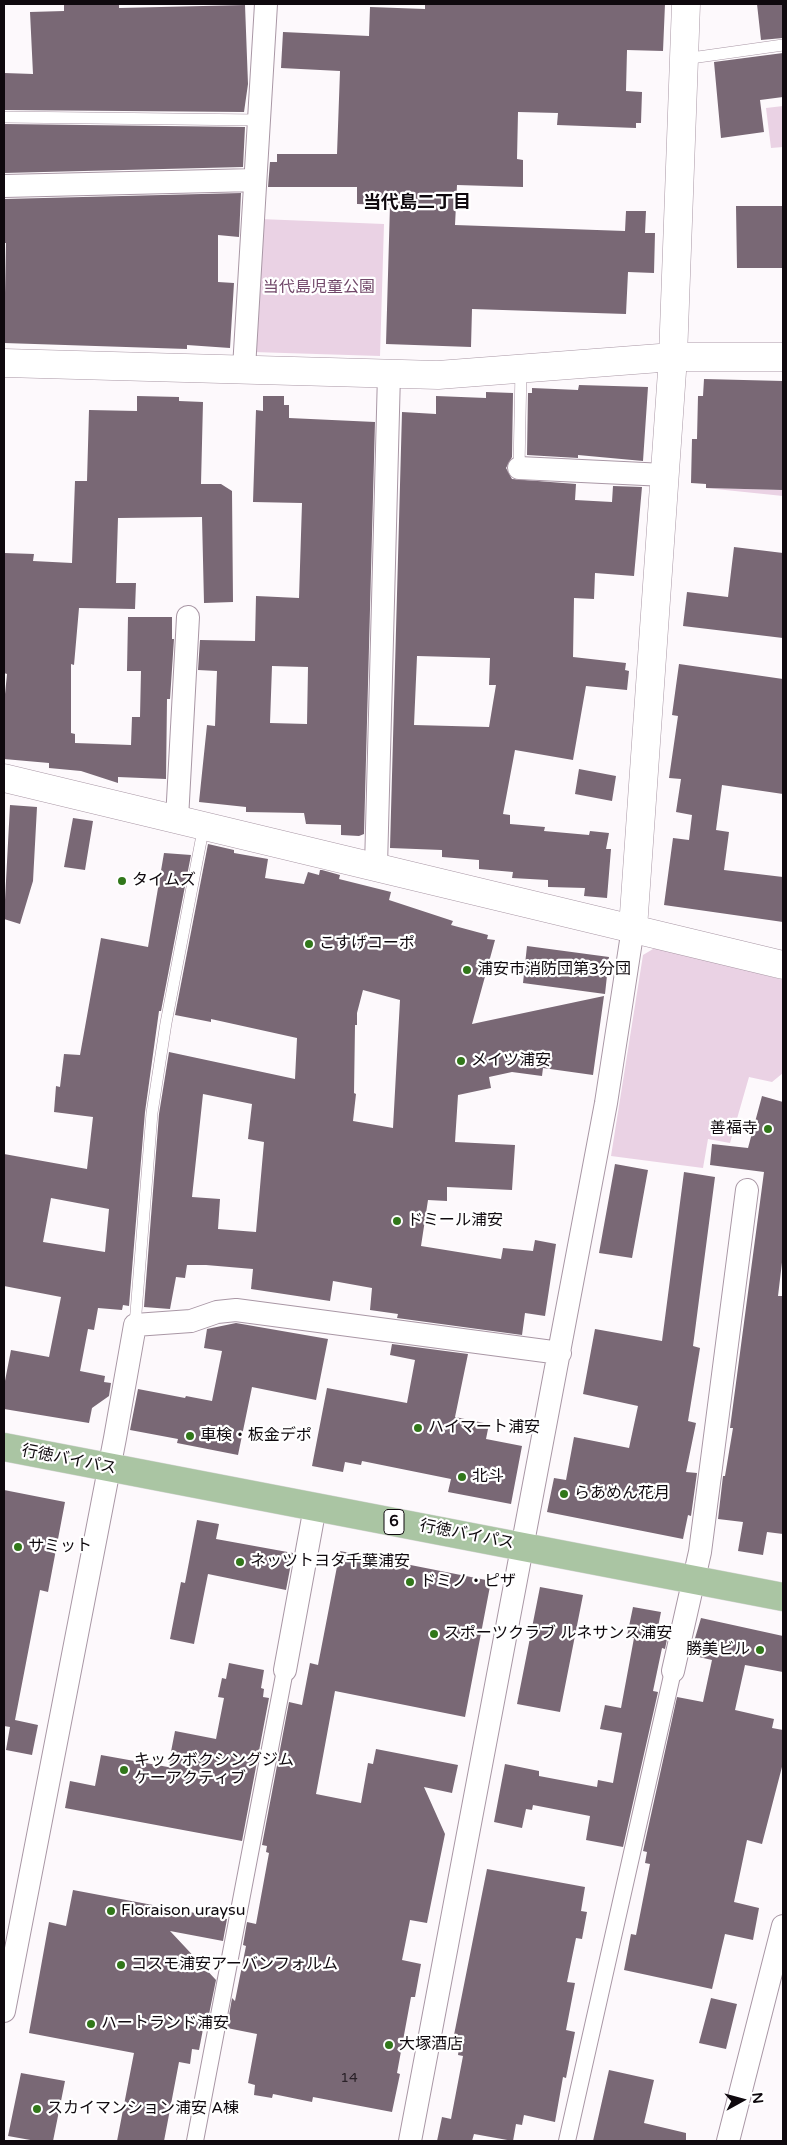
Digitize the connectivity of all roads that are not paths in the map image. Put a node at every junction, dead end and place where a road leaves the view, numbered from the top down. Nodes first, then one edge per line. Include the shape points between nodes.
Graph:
1 (266, 4) edge
2 (686, 4) edge
3 (783, 45) edge
4 (684, 59) junction
5 (4, 117) edge
6 (259, 120) junction
7 (255, 180) junction
8 (4, 186) edge
9 (673, 357) junction
10 (783, 357) edge
11 (4, 362) edge
12 (244, 368) junction
13 (521, 369) junction
14 (389, 374) junction
15 (520, 468) joint
16 (665, 475) junction
17 (188, 617) dead end
18 (4, 778) edge
19 (177, 819) junction
20 (204, 826) junction
21 (376, 866) junction
22 (633, 928) junction
23 (783, 965) edge
24 (747, 1190) dead end
25 (134, 1325) junction
26 (560, 1353) junction
27 (4, 1448) edge
28 (109, 1468) junction
29 (315, 1507) junction
30 (523, 1546) junction
31 (694, 1580) junction
32 (783, 1597) edge
33 (285, 1670) joint
34 (673, 1671) joint
35 (783, 1926) edge
36 (4, 2011) edge
37 (195, 2141) edge
38 (410, 2141) edge
39 (567, 2141) edge
40 (728, 2141) edge

1 - 6 street
2 - 4 street
3 - 4 lane
4 - 9 street
5 - 6 lane
6 - 7 street
7 - 8 street
7 - 12 street
9 - 10 street
9 - 13 street
9 - 16 street
11 - 12 street
12 - 14 street
13 - 14 street via 438,375
13 - 15 lane
14 - 21 street
15 - 16 street
16 - 22 street
17 - 19 street
18 - 19 street
19 - 20 street
20 - 21 street
20 - 25 lane via 152,1113
21 - 22 street
22 - 23 street
22 - 26 street via 606,1103
24 - 31 street
25 - 26 street via 190,1321 236,1310
25 - 28 street
26 - 30 street
27 - 28 main road, 行徳バイパス / 6
28 - 29 main road, 行徳バイパス / 6
28 - 36 street
29 - 30 main road, 行徳バイパス / 6
29 - 33 street
30 - 31 main road, 行徳バイパス / 6
30 - 38 street
31 - 32 main road, 行徳バイパス / 6
31 - 34 street
33 - 37 street
34 - 39 street
35 - 40 street

